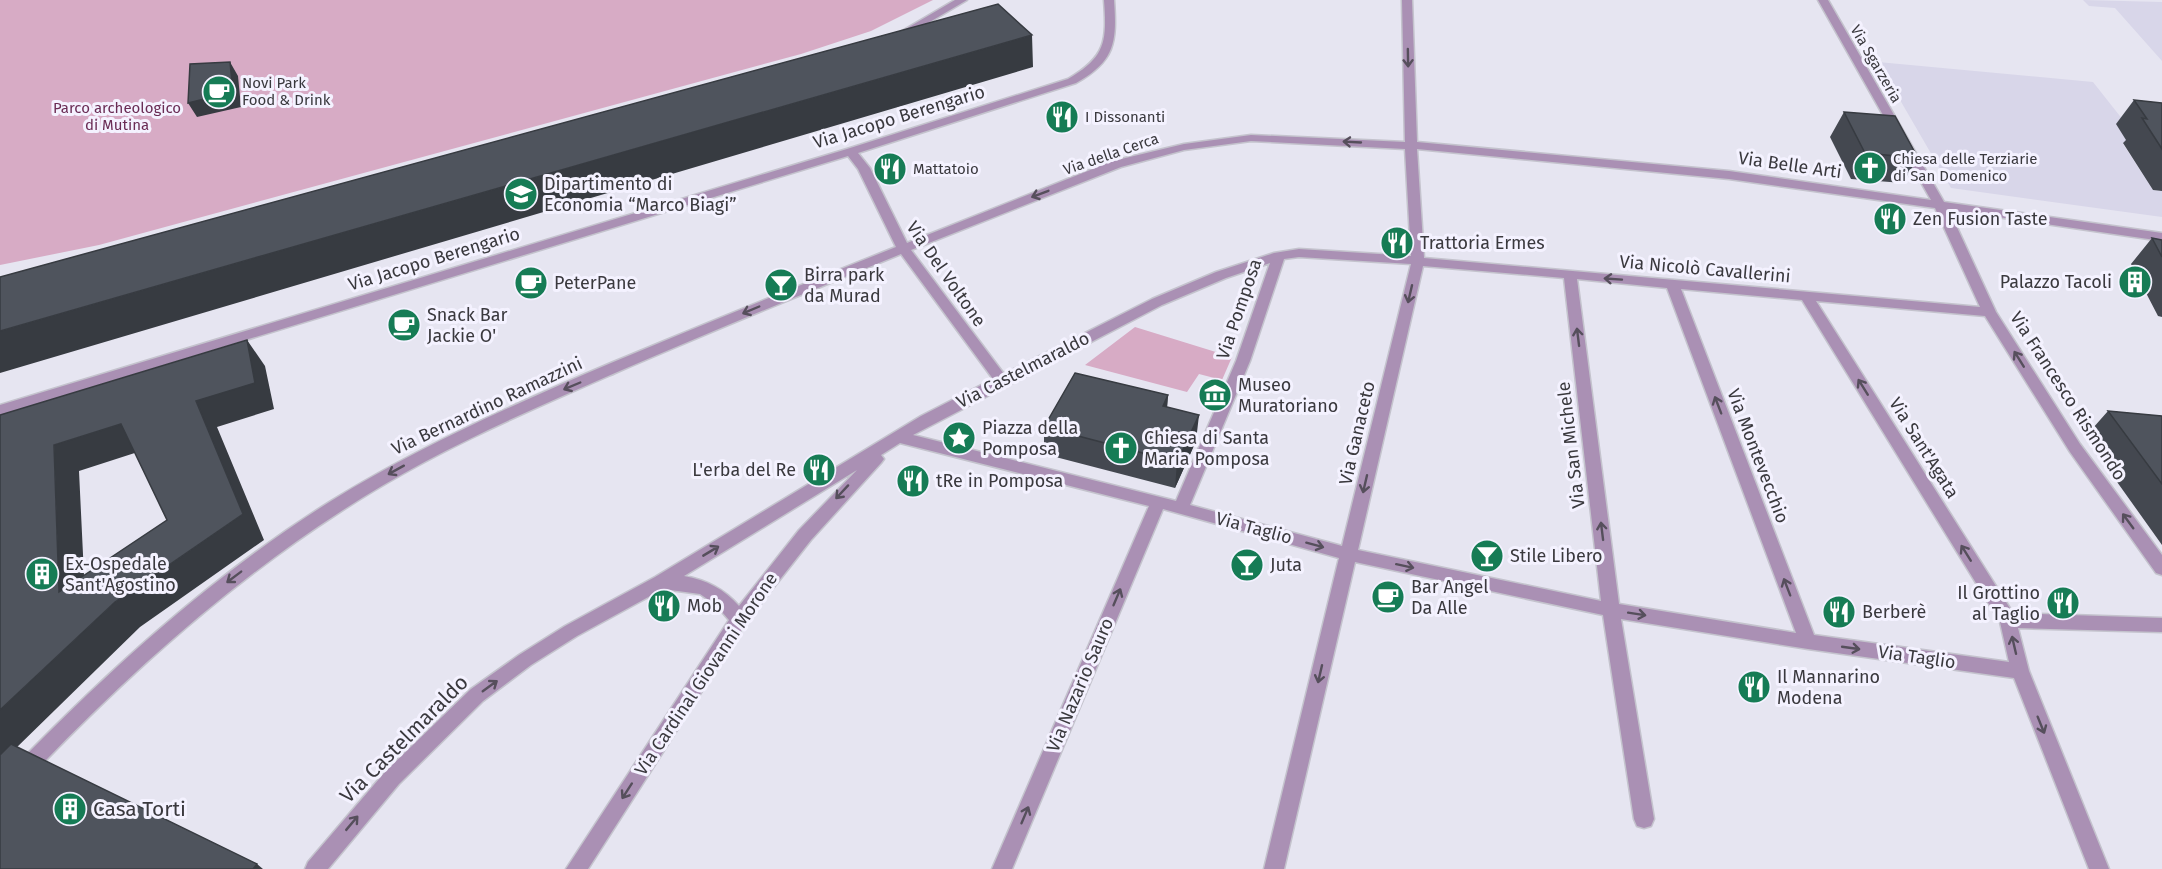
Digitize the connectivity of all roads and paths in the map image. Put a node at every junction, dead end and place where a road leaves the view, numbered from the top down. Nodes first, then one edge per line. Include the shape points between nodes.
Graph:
1 (962, 0) edge
2 (1109, 0) edge
3 (1407, 0) edge
4 (1823, 0) edge
5 (893, 38) edge
6 (1411, 145) junction
7 (851, 151) junction
8 (1940, 205) junction
9 (2162, 237) edge
10 (903, 248) junction
11 (1279, 256) junction
12 (1418, 261) junction
13 (1570, 276) junction
14 (1672, 284) junction
15 (1807, 297) junction
16 (1989, 312) junction
17 (1002, 381) junction
18 (0, 410) edge
19 (899, 437) junction
20 (1158, 502) junction
21 (1181, 508) junction
22 (1348, 554) junction
23 (2162, 568) edge
24 (661, 582) junction
25 (1611, 610) junction
26 (740, 619) junction
27 (2008, 620) junction
28 (2162, 625) edge
29 (1808, 642) junction
30 (2020, 670) junction
31 (0, 795) edge
32 (1644, 819) dead end
33 (315, 869) edge
34 (576, 869) edge
35 (1002, 869) edge
36 (1274, 869) edge
37 (2098, 869) edge

1 - 5 street
2 - 7 street, Via Jacopo Berengario via 1112,34 1108,51 1095,67 1072,81
3 -> 6 street, Via Ganaceto
4 - 8 street, Via Sgarzeria
6 - 8 street, Via Belle Arti via 1729,175
6 -> 10 street, Via della Cerca via 1264,137 1168,150 1117,164
6 - 12 street, Via Ganaceto
7 - 10 street, Via Del Voltone via 864,168
7 - 18 street, Via Jacopo Berengario
8 - 9 street, Via Belle Arti
8 - 16 street, Via Francesco Rismondo
10 - 17 street, Via Del Voltone
10 -> 31 street, Via Bernardino Ramazzini via 555,394 439,446 390,473 262,556 170,627
11 - 12 street, Via Castelmaraldo via 1329,253
11 - 17 street, Via Castelmaraldo via 1157,302
11 - 21 street, Via Pomposa via 1243,361
12 - 13 street, Via Nicolò Cavallerini
12 -> 22 street, Via Ganaceto
14 -> 13 street, Via Nicolò Cavallerini
25 -> 13 street, Via San Michele
14 - 15 street, Via Nicolò Cavallerini
29 -> 14 street, Via Montevecchio
15 - 16 street, Via Nicolò Cavallerini
27 -> 15 street, Via Sant'Agata
23 -> 16 street, Via Francesco Rismondo via 2075,448
17 - 19 street, Via Castelmaraldo
19 - 20 street, Via Taglio
24 -> 19 street, Via Castelmaraldo
19 -> 26 street, Via Cardinal Giovanni Morone via 832,503
20 - 21 street, Via Taglio
35 -> 20 street, Via Nazario Sauro
21 -> 22 street, Via Taglio
22 -> 25 street, Via Taglio
22 -> 36 street, Via Ganaceto
24 - 26 street via 688,582 708,589
33 -> 24 street, Via Castelmaraldo via 392,778 477,695 525,660
25 -> 29 street, Via Taglio
25 - 32 street
26 -> 34 street, Via Cardinal Giovanni Morone
27 - 28 street
30 -> 27 street
29 -> 30 street, Via Taglio
30 -> 37 street

